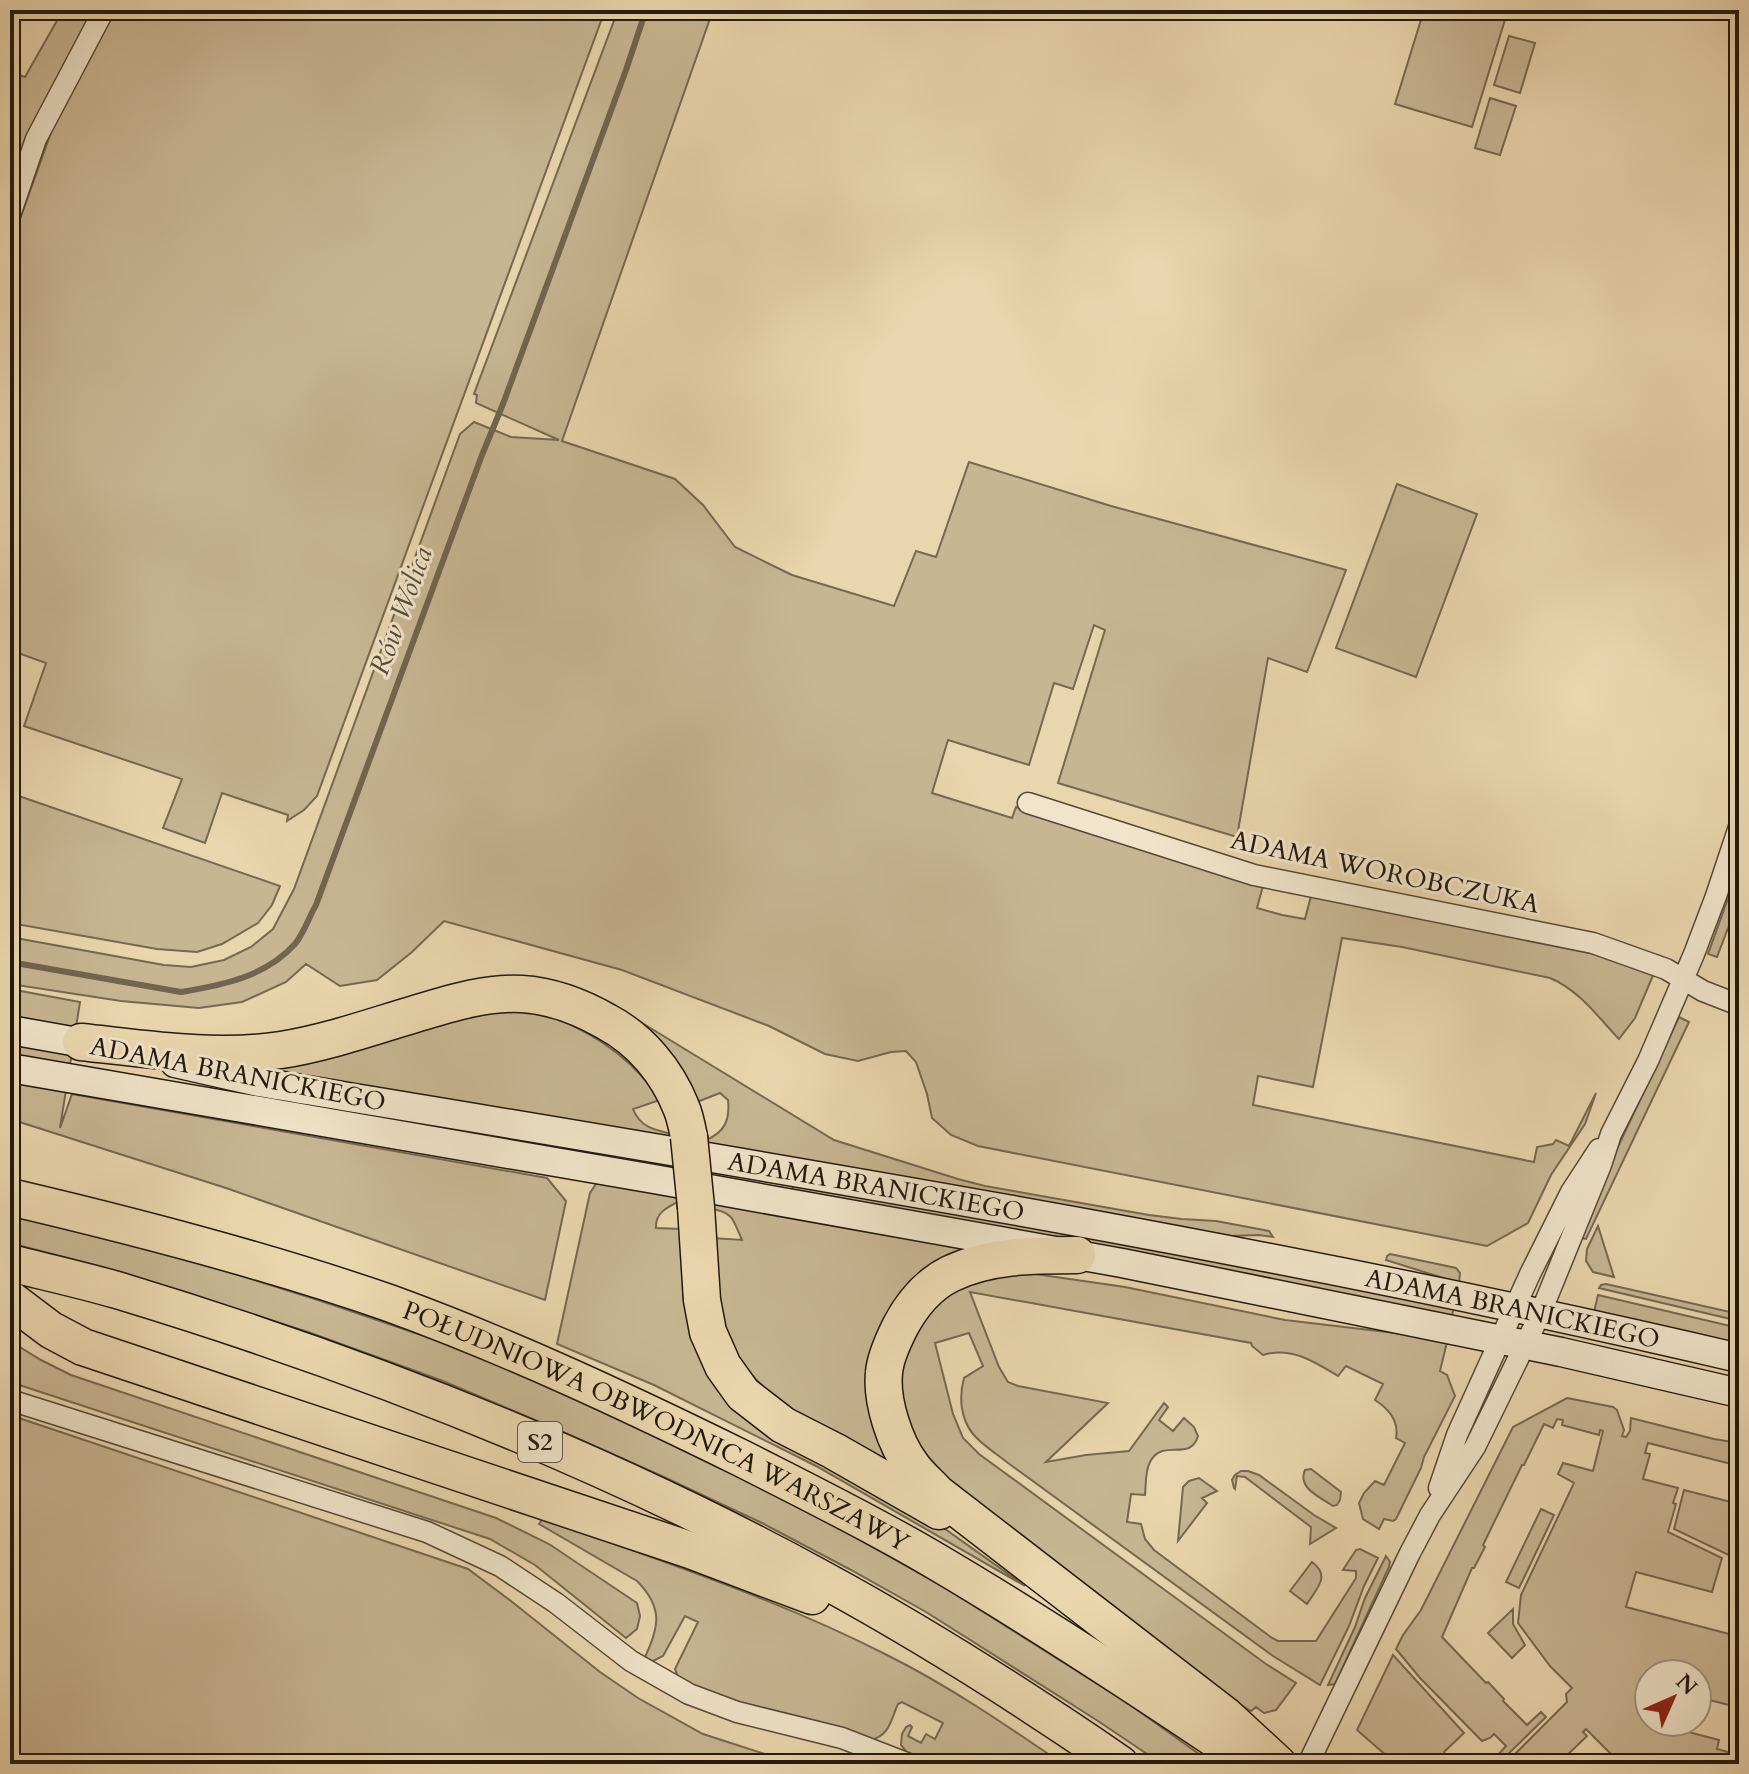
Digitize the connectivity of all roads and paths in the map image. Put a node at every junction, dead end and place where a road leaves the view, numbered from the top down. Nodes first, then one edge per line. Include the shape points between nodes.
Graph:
1 (104, 10) edge
2 (10, 215) edge
3 (1028, 803) dead end
4 (1739, 827) edge
5 (1683, 979) junction
6 (1739, 1005) edge
7 (10, 1030) edge
8 (81, 1042) junction
9 (10, 1068) edge
10 (10, 1197) edge
11 (1077, 1255) junction
12 (10, 1263) edge
13 (10, 1299) edge
14 (1528, 1310) junction
15 (1513, 1342) junction
16 (1739, 1358) edge
17 (1739, 1393) edge
18 (10, 1400) edge
19 (1017, 1556) junction
20 (941, 1647) junction
21 (909, 1764) edge
22 (1120, 1764) edge
23 (1252, 1764) edge
24 (1278, 1764) edge
25 (1308, 1764) edge

1 - 2 street via 36,139
3 - 5 street, ADAMA WOROBCZUKA via 1254,875 1593,943
4 - 5 street
5 - 6 street, ADAMA WOROBCZUKA
5 - 14 street via 1611,1134 1592,1189
7 - 8 main road, ADAMA BRANICKIEGO
8 - 14 main road, ADAMA BRANICKIEGO via 259,1082 1127,1229
8 - 19 highway, bridge via 255,1053 310,1044 448,1004 521,994 554,999 619,1028 660,1069 682,1109 708,1332 743,1394 783,1425
9 - 11 main road, ADAMA BRANICKIEGO
10 - 23 highway, POŁUDNIOWA OBWODNICA WARSZAWY via 149,1231 377,1299 632,1405 929,1557
11 - 15 main road, ADAMA BRANICKIEGO
11 - 19 highway via 1009,1258 949,1275 908,1311 884,1372 896,1438 912,1466 937,1493
12 - 20 highway, S2 via 115,1290 249,1334 520,1433 691,1511
13 - 20 highway via 83,1347 690,1550
14 - 15 street
14 - 16 main road, ADAMA BRANICKIEGO
15 - 17 main road, ADAMA BRANICKIEGO
15 - 25 street via 1457,1435 1430,1515
18 - 21 street via 427,1532 500,1566 631,1661 689,1694 748,1716 842,1738
19 - 24 highway via 1226,1716
20 - 22 highway, S2

